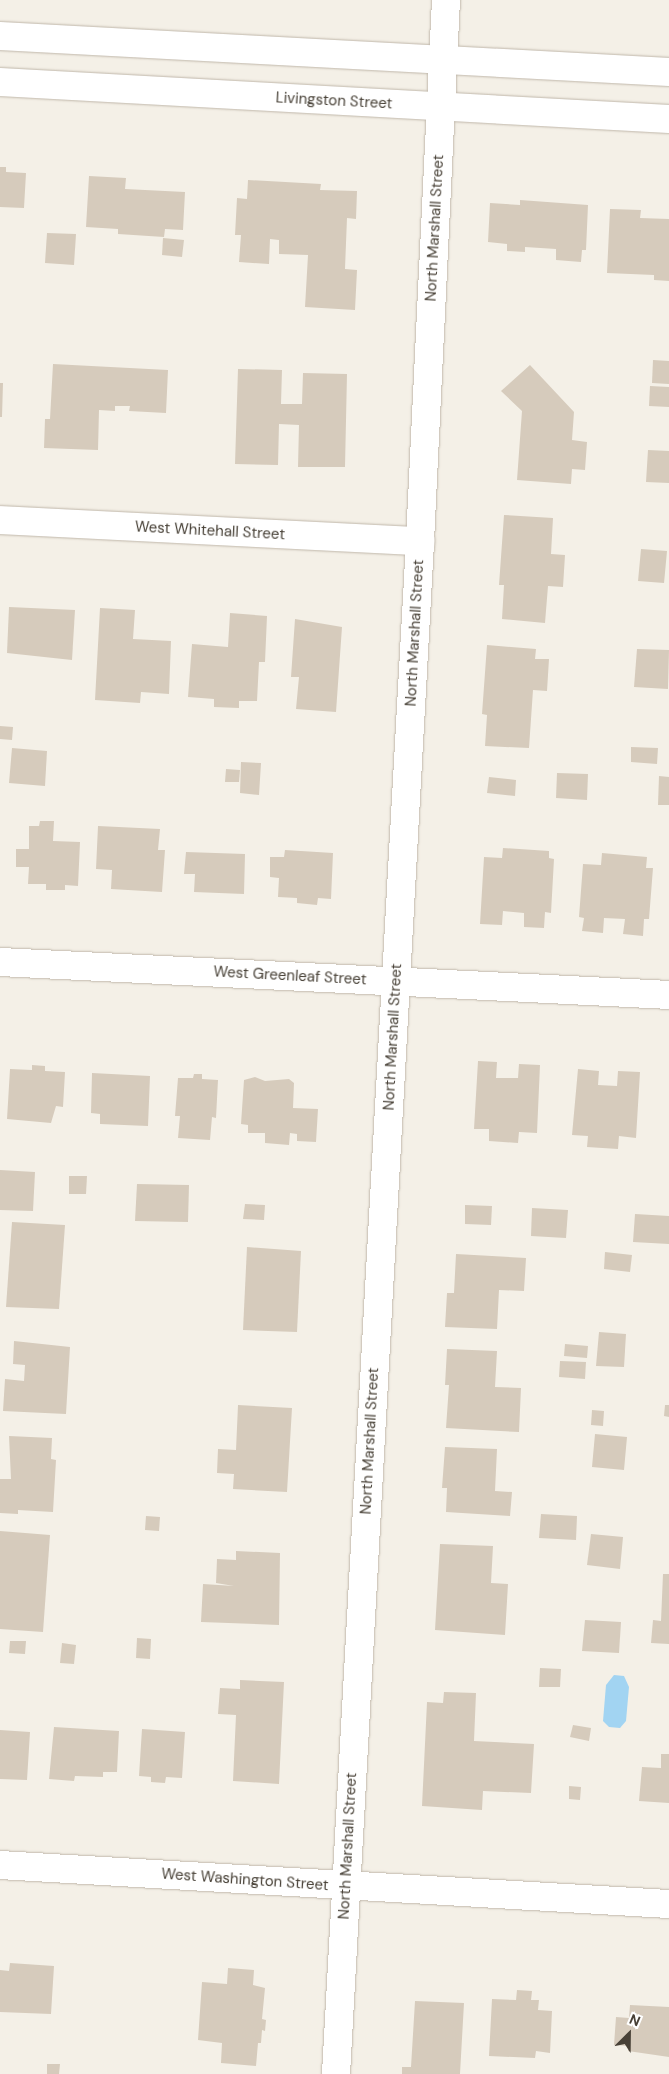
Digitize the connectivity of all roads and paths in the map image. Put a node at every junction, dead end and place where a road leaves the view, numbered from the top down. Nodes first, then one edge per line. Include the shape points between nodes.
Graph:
1 (446, 0) edge
2 (0, 36) edge
3 (443, 62) junction
4 (669, 72) edge
5 (0, 82) edge
6 (441, 107) junction
7 (669, 120) edge
8 (0, 520) edge
9 (420, 541) junction
10 (0, 962) edge
11 (396, 982) junction
12 (669, 995) edge
13 (0, 1865) edge
14 (346, 1886) junction
15 (669, 1904) edge
16 (336, 2074) edge

1 - 3 street, North Marshall Street
2 - 3 street
3 - 4 street
3 - 6 street, North Marshall Street
5 - 6 street, Livingston Street
6 - 7 street, Livingston Street
6 - 9 street, North Marshall Street
8 - 9 street, West Whitehall Street
9 - 11 street, North Marshall Street
10 - 11 street, West Greenleaf Street
11 - 12 street, West Greenleaf Street
11 - 14 street, North Marshall Street
13 - 14 street, West Washington Street
14 - 15 street, West Washington Street
14 - 16 street, North Marshall Street

